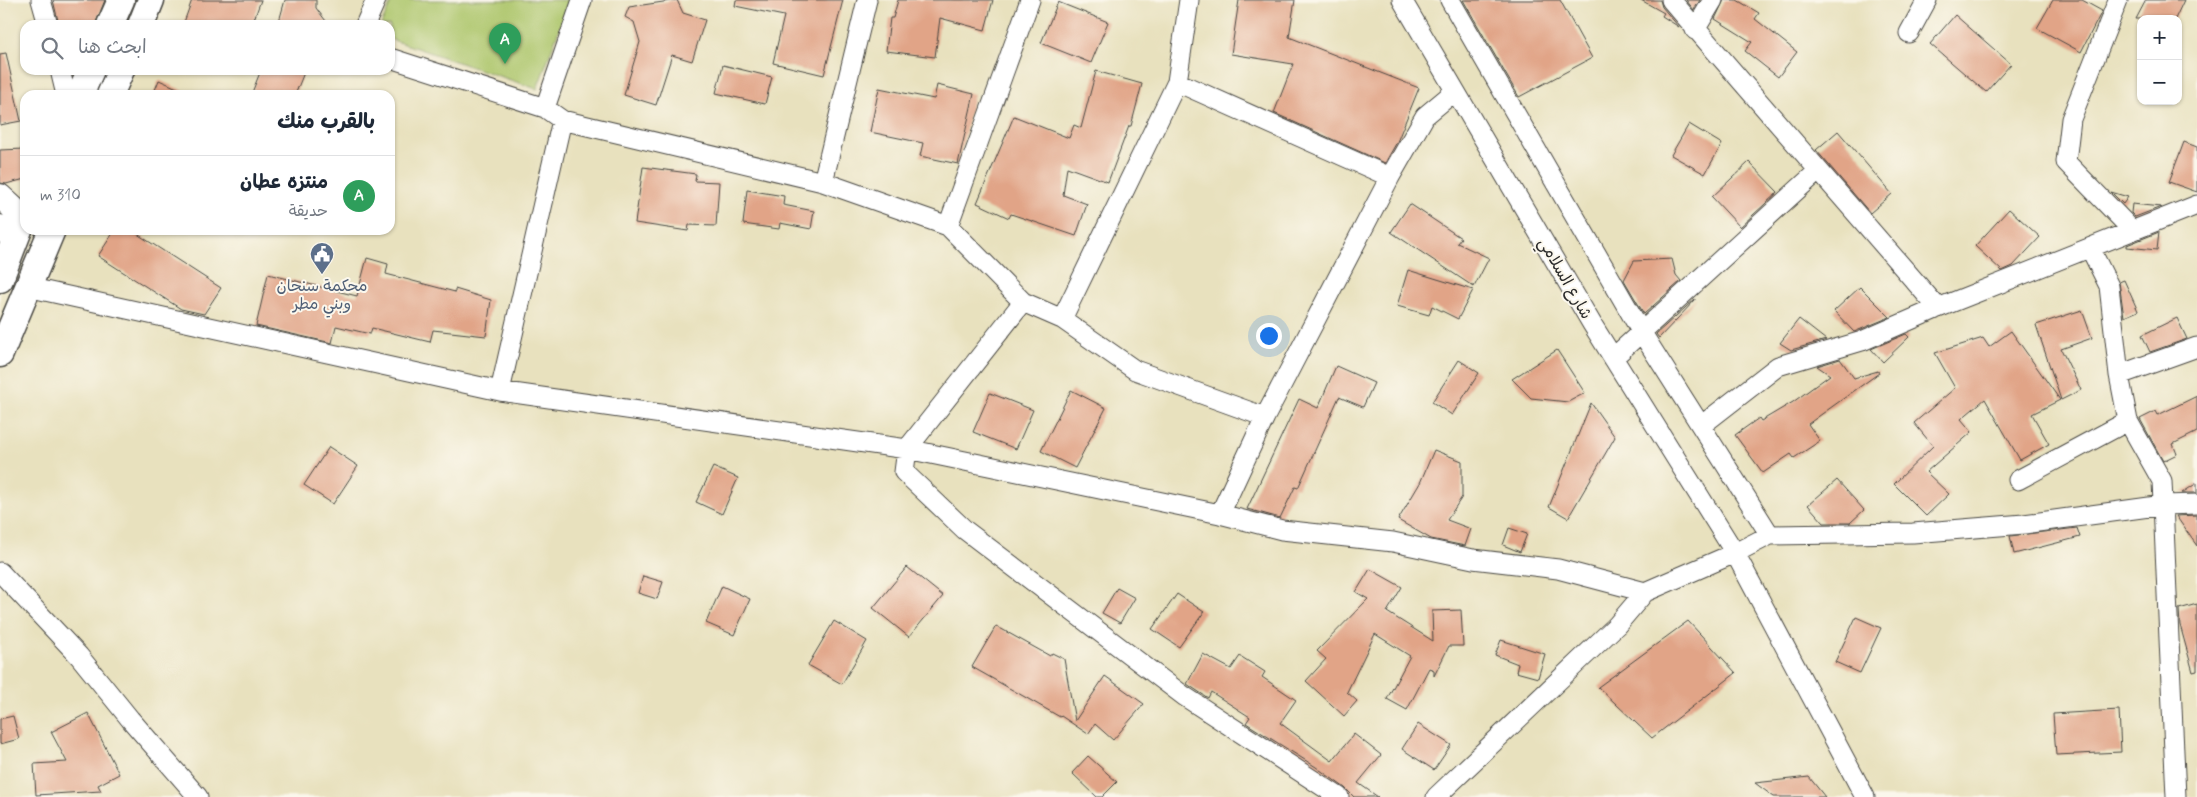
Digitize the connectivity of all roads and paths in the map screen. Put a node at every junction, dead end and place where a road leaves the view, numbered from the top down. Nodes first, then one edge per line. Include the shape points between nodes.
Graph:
1 (41, 0) edge
2 (122, 0) edge
3 (151, 0) edge
4 (376, 0) edge
5 (582, 0) edge
6 (867, 0) edge
7 (1030, 0) edge
8 (1189, 0) edge
9 (1402, 0) edge
10 (1450, 0) edge
11 (1671, 0) edge
12 (1713, 0) edge
13 (1927, 0) edge
14 (2118, 0) edge
15 (47, 20) edge
16 (112, 20) edge
17 (143, 20) edge
18 (367, 20) edge
19 (1695, 30) junction
20 (1909, 33) dead end
21 (395, 60) edge
22 (61, 75) edge
23 (89, 75) edge
24 (119, 75) edge
25 (1177, 82) junction
26 (65, 90) edge
27 (82, 90) edge
28 (112, 90) edge
29 (1455, 91) junction
30 (545, 108) junction
31 (562, 120) junction
32 (1818, 171) junction
33 (1390, 177) junction
34 (823, 182) junction
35 (0, 196) edge
36 (2197, 205) edge
37 (16, 224) edge
38 (948, 226) junction
39 (2132, 230) junction
40 (50, 235) edge
41 (2090, 248) junction
42 (0, 279) edge
43 (27, 287) junction
44 (1023, 302) junction
45 (1938, 308) junction
46 (1062, 319) junction
47 (1642, 333) junction
48 (2197, 347) edge
49 (0, 354) edge
50 (1614, 358) junction
51 (2119, 375) junction
52 (500, 391) junction
53 (1265, 417) junction
54 (2128, 421) junction
55 (1702, 425) junction
56 (907, 449) junction
57 (2018, 480) dead end
58 (2197, 504) edge
59 (2164, 505) junction
60 (1220, 514) junction
61 (1770, 535) junction
62 (1735, 553) junction
63 (0, 572) edge
64 (1645, 592) junction
65 (198, 797) edge
66 (1339, 797) edge
67 (1436, 797) edge
68 (1865, 797) edge
69 (2176, 797) edge

1 - 15 street
2 - 16 main road
3 - 17 main road
4 - 18 street
5 - 30 street
6 - 34 street
7 - 38 street
8 - 25 street
9 - 29 street, شارع السلامي
10 - 47 street
11 - 19 street
12 - 19 street
13 - 20 street
14 - 39 street via 2071,119 2066,162
19 - 32 street
21 - 30 street
22 - 26 street
23 - 27 main road
24 - 28 main road
25 - 33 street
25 - 46 street
29 - 33 street via 1425,116
29 - 50 street, شارع السلامي
30 - 31 street
31 - 34 street
31 - 52 street
32 - 45 street
32 - 47 street
33 - 53 street
34 - 38 street
35 - 37 street
36 - 39 street
37 - 42 main road
38 - 44 street
39 - 41 street
40 - 43 main road
41 - 45 street
41 - 51 street via 2109,286
43 - 49 main road
43 - 52 street
44 - 46 street
44 - 56 street
45 - 55 street via 1862,341 1778,366
46 - 53 street via 1135,370
47 - 50 street
47 - 55 street
48 - 51 street
50 - 62 street, شارع السلامي
51 - 54 street
52 - 56 street
53 - 60 street
54 - 57 street
54 - 59 street via 2162,481
55 - 61 street
56 - 60 street
56 - 66 street via 904,472 965,530 1184,696
58 - 59 street
59 - 61 street via 2024,524 1913,533
59 - 69 street
60 - 64 street via 1282,530 1393,542 1474,559 1558,569
61 - 62 street
62 - 64 street
62 - 68 street, شارع السلامي
63 - 65 street via 79,656
64 - 67 street via 1617,625

